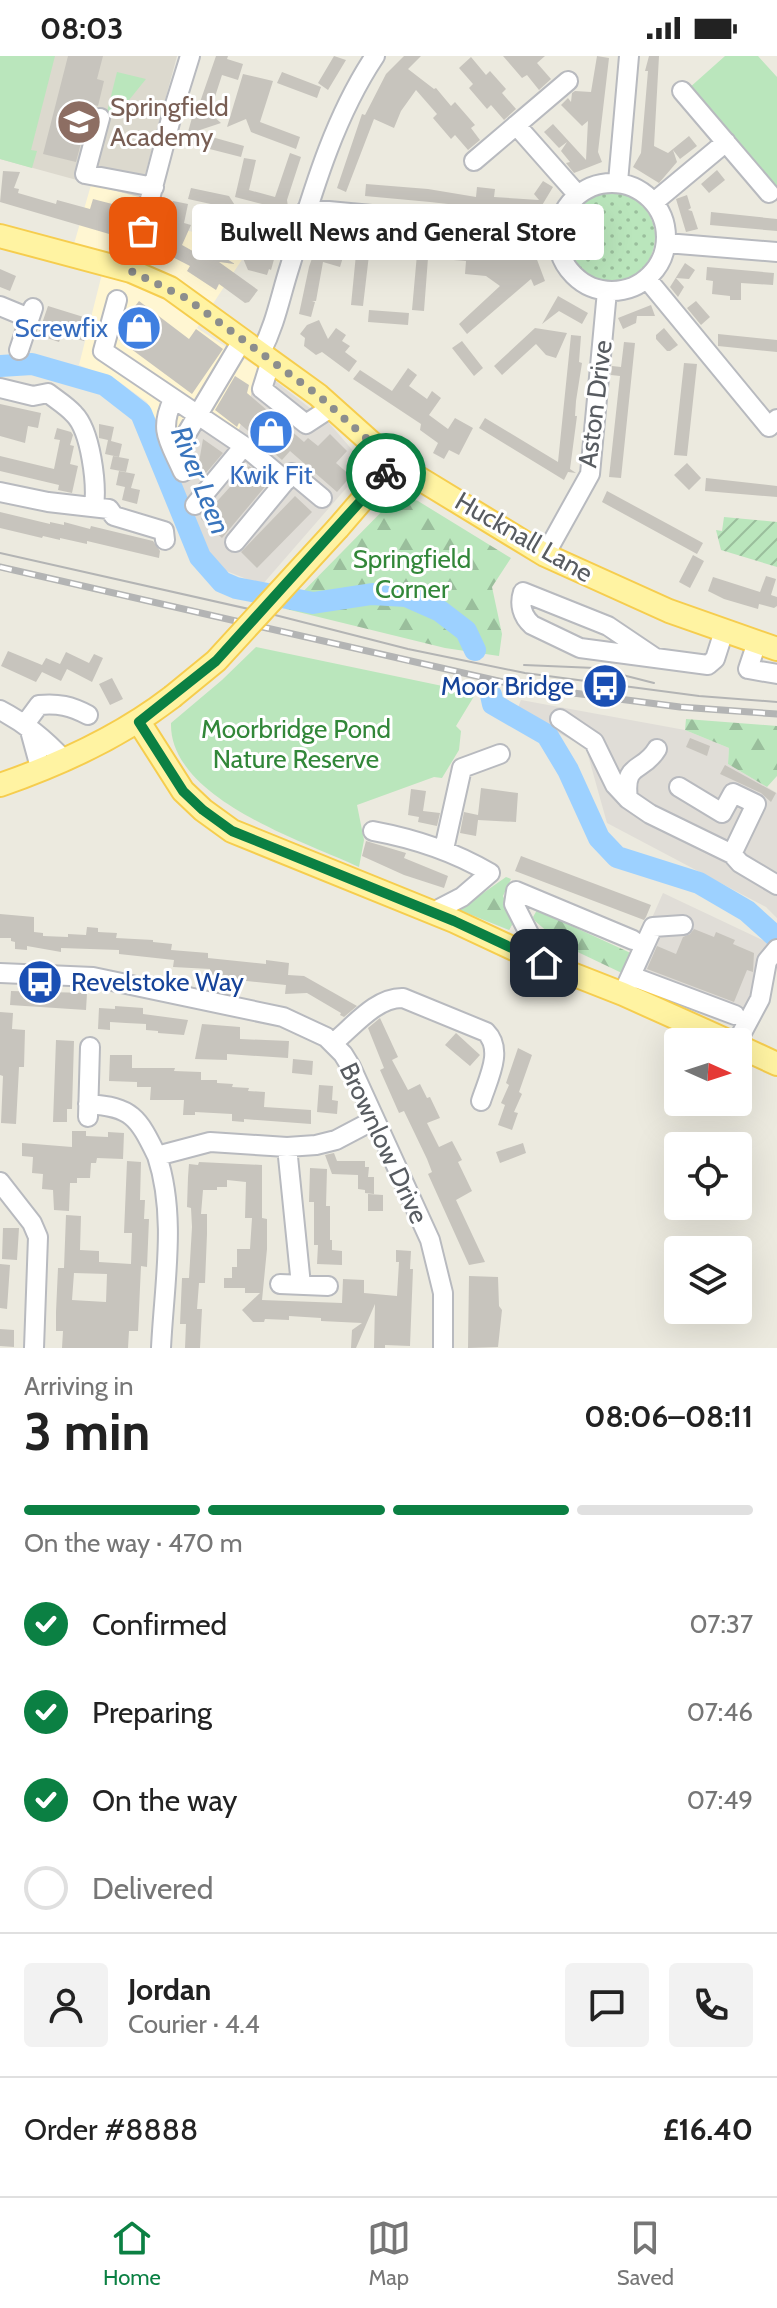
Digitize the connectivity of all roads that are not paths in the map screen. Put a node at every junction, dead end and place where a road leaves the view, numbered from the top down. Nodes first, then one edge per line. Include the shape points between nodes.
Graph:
1 (190, 56) edge
2 (374, 56) edge
3 (629, 56) edge
4 (568, 81) dead end
5 (682, 91) dead end
6 (100, 118) dead end
7 (516, 125) junction
8 (726, 142) junction
9 (474, 161) dead end
10 (618, 182) junction
11 (154, 187) junction
12 (769, 193) dead end
13 (577, 194) junction
14 (654, 202) junction
15 (307, 209) junction
16 (557, 232) junction
17 (0, 236) edge
18 (666, 243) junction
19 (777, 252) edge
20 (131, 271) junction
21 (647, 279) junction
22 (607, 291) junction
23 (117, 300) dead end
24 (0, 306) edge
25 (19, 350) dead end
26 (258, 350) junction
27 (0, 388) edge
28 (173, 400) junction
29 (198, 417) junction
30 (777, 419) edge
31 (184, 438) dead end
32 (244, 446) junction
33 (394, 463) junction
34 (183, 472) dead end
35 (286, 481) junction
36 (0, 492) edge
37 (322, 498) dead end
38 (195, 505) dead end
39 (101, 508) junction
40 (165, 540) dead end
41 (235, 542) dead end
42 (545, 555) junction
43 (724, 631) junction
44 (767, 646) edge
45 (630, 648) junction
46 (777, 674) edge
47 (0, 710) edge
48 (88, 715) dead end
49 (560, 719) dead end
50 (139, 722) junction
51 (27, 726) junction
52 (657, 749) dead end
53 (500, 754) dead end
54 (64, 760) junction
55 (41, 771) junction
56 (0, 785) edge
57 (679, 787) dead end
58 (628, 799) junction
59 (373, 831) dead end
60 (444, 849) junction
61 (732, 854) junction
62 (777, 885) edge
63 (433, 912) junction
64 (683, 925) dead end
65 (626, 940) dead end
66 (777, 949) edge
67 (544, 963) junction
68 (0, 973) edge
69 (627, 985) junction
70 (742, 996) dead end
71 (735, 1015) junction
72 (706, 1028) edge
73 (734, 1028) edge
74 (741, 1028) edge
75 (333, 1043) junction
76 (90, 1047) dead end
77 (752, 1052) edge
78 (777, 1064) edge
79 (479, 1091) dead end
80 (374, 1120) junction
81 (287, 1147) junction
82 (157, 1156) junction
83 (0, 1182) edge
84 (280, 1284) dead end
85 (301, 1285) junction
86 (328, 1286) dead end
87 (34, 1348) edge
88 (161, 1348) edge
89 (443, 1348) edge

1 - 11 street
2 - 15 street via 344,110
3 - 10 street
4 - 7 street
5 - 8 street
6 - 11 street via 85,174
7 - 9 street
7 - 13 street
8 - 12 street
8 - 14 street
10 - 13 street
10 - 14 street
11 - 20 street
13 - 16 street
14 - 18 street via 664,221
15 - 16 street
15 - 26 street via 274,328
16 - 22 street via 558,247 572,274
17 - 20 main road, Hucknall Lane
18 - 19 street
18 - 21 street via 660,263
20 - 26 main road, Hucknall Lane via 170,288
21 - 22 street via 628,289
21 - 30 street via 769,427
22 - 42 street, Aston Drive via 590,474
23 - 28 street via 103,351
24 - 25 street via 31,313
26 - 29 street
26 - 33 main road, Hucknall Lane
27 - 39 street via 75,415 83,427
28 - 29 street
28 - 34 street via 165,418 166,434
29 - 31 street
29 - 32 street
32 - 35 street
32 - 38 street
33 - 42 main road, Hucknall Lane
33 - 50 main road, bridge via 216,661
35 - 37 street via 292,473
35 - 41 street
36 - 39 street
39 - 40 street via 164,531
42 - 43 main road, Hucknall Lane
43 - 44 main road, Hucknall Lane
43 - 45 street via 708,665
44 - 46 street via 748,669
45 - 45 street via 580,648 532,625 520,601 523,592 608,626
47 - 51 street
48 - 51 street via 73,707 39,705
49 - 58 street via 594,742
50 - 54 main road
50 - 63 main road via 183,791 232,831
51 - 54 street
51 - 55 street
52 - 58 street via 630,774
53 - 60 street via 462,768
54 - 55 main road
55 - 56 main road
57 - 61 street via 722,813 733,793 756,804
58 - 61 street
59 - 60 street
60 - 63 street via 490,873
61 - 62 street
63 - 67 main road
64 - 69 street via 653,927
65 - 67 street via 516,891 514,904
66 - 74 street via 767,961 760,999
67 - 69 main road
68 - 75 street, Brownlow Drive via 93,977 270,1014 307,1026
69 - 71 street
69 - 72 main road
70 - 71 street
71 - 73 street
75 - 79 street via 380,1004 403,998 491,1038 495,1054
75 - 80 street, Brownlow Drive via 351,1067
76 - 82 street via 88,1111 114,1106 132,1115
77 - 78 main road
80 - 81 street via 336,1140
80 - 89 street, Brownlow Drive via 436,1259 443,1293
81 - 82 street via 210,1142
81 - 85 street
82 - 88 street via 168,1207
83 - 87 street via 38,1237
84 - 85 street
85 - 86 street

